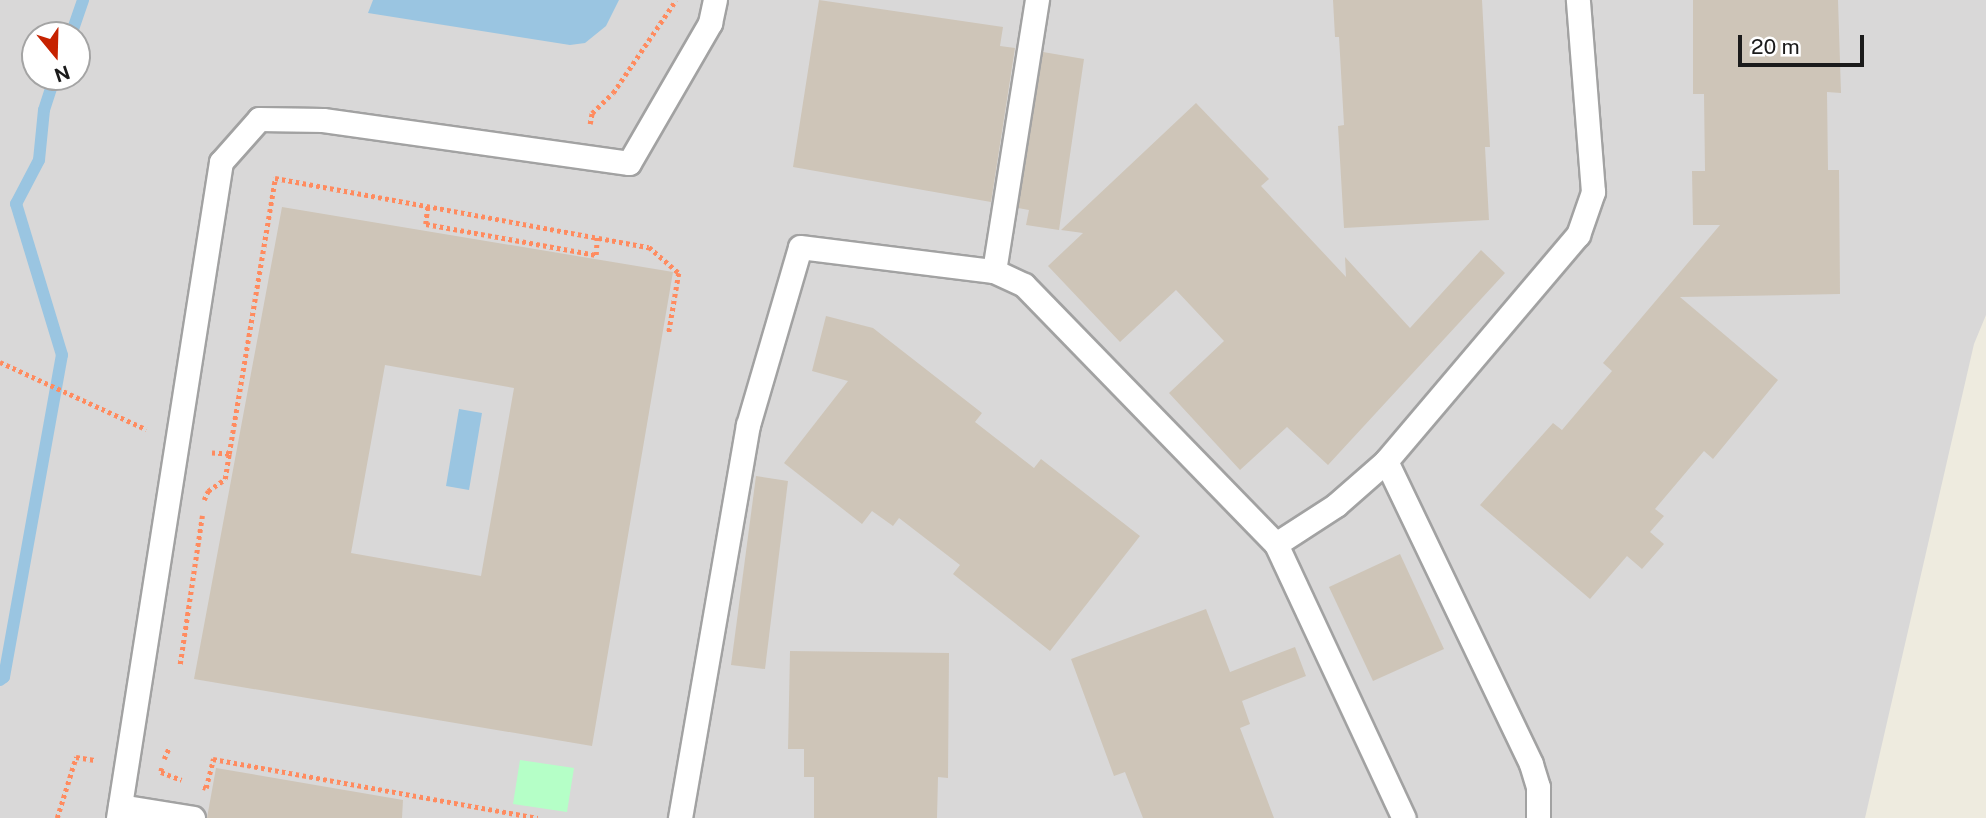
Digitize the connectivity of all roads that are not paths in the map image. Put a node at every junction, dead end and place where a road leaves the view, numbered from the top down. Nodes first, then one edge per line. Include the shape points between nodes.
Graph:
1 (715, 0) edge
2 (1037, 0) edge
3 (1578, 0) edge
4 (994, 271) junction
5 (1387, 461) junction
6 (1276, 544) junction
7 (119, 812) edge
8 (193, 818) edge
9 (680, 818) edge
10 (1404, 818) edge
11 (1538, 818) edge

1 - 7 lane via 710,23 629,163 323,120 259,120 221,162
2 - 4 lane
3 - 5 lane via 1593,192 1588,212 1578,235
4 - 6 lane via 1024,285
4 - 9 lane via 800,247 748,425
5 - 6 lane via 1336,505
5 - 11 lane via 1531,764 1538,787
6 - 10 lane
7 - 8 lane

